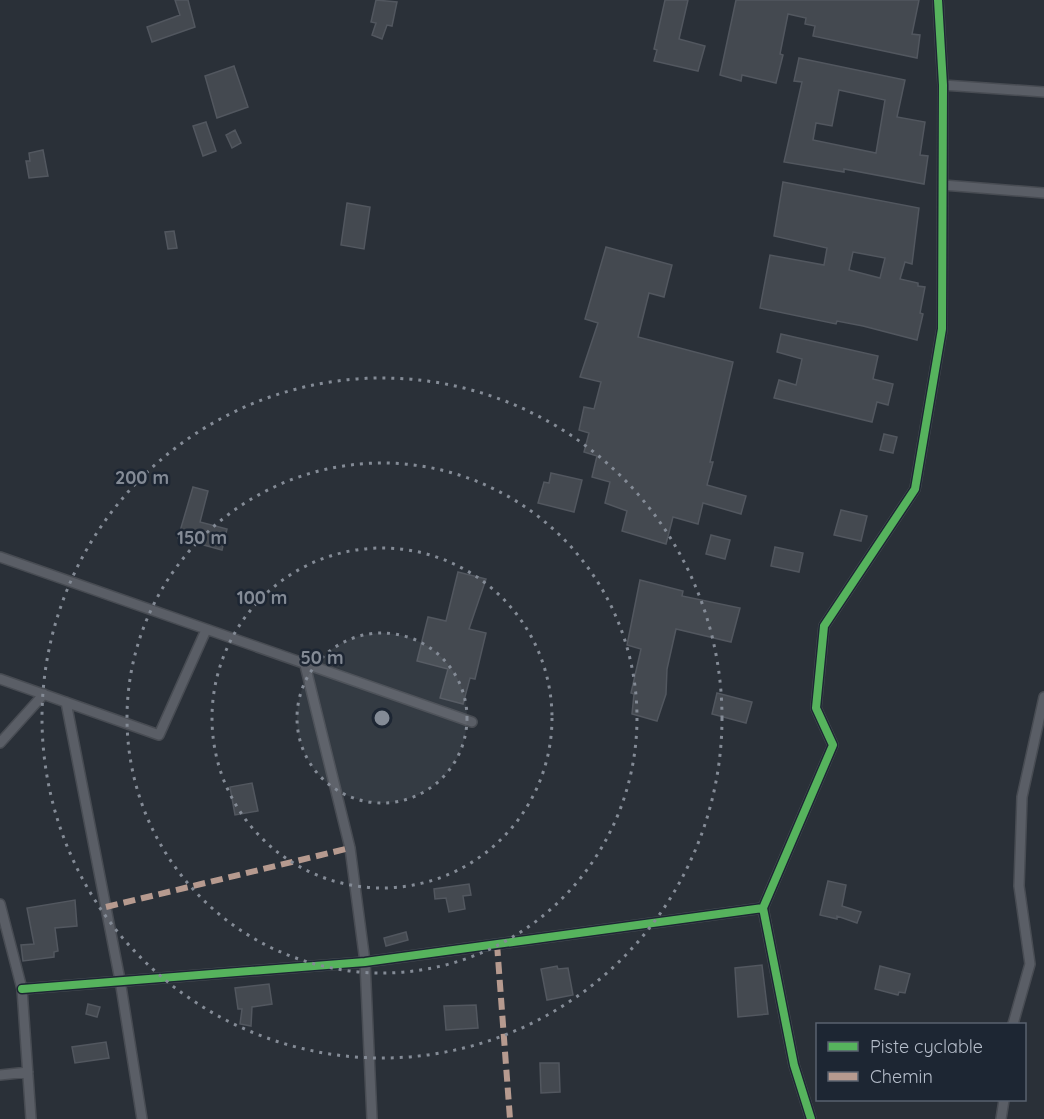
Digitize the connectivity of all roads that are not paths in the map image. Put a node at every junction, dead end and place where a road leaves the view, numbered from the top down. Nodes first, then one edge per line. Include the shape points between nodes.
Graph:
1 (938, 0) edge
2 (943, 85) junction
3 (1044, 92) edge
4 (943, 185) junction
5 (1044, 193) edge
6 (0, 557) edge
7 (206, 630) junction
8 (305, 665) junction
9 (0, 679) edge
10 (45, 694) junction
11 (1044, 697) edge
12 (66, 702) junction
13 (472, 722) dead end
14 (0, 743) edge
15 (0, 904) edge
16 (763, 908) junction
17 (365, 962) junction
18 (120, 980) junction
19 (22, 989) junction
20 (1013, 1023) edge
21 (28, 1072) junction
22 (0, 1076) edge
23 (1004, 1101) edge
24 (32, 1119) edge
25 (142, 1119) edge
26 (372, 1119) edge
27 (811, 1119) edge
28 (1001, 1119) edge

1 - 2 street
2 - 3 street
2 - 4 street
4 - 5 street
4 - 16 street via 942,329 915,489 824,626 816,708 833,745
6 - 7 street
7 - 8 street
7 - 12 street via 159,735
8 - 13 street
8 - 17 street via 350,848
9 - 10 street
10 - 12 street
10 - 14 street
11 - 20 street via 1022,797 1019,886 1030,964
12 - 18 street
15 - 19 street
16 - 17 street
16 - 27 street via 794,1065
17 - 18 street
17 - 26 street
18 - 19 street
18 - 25 street
19 - 21 street
21 - 22 street
21 - 24 street
23 - 28 street

